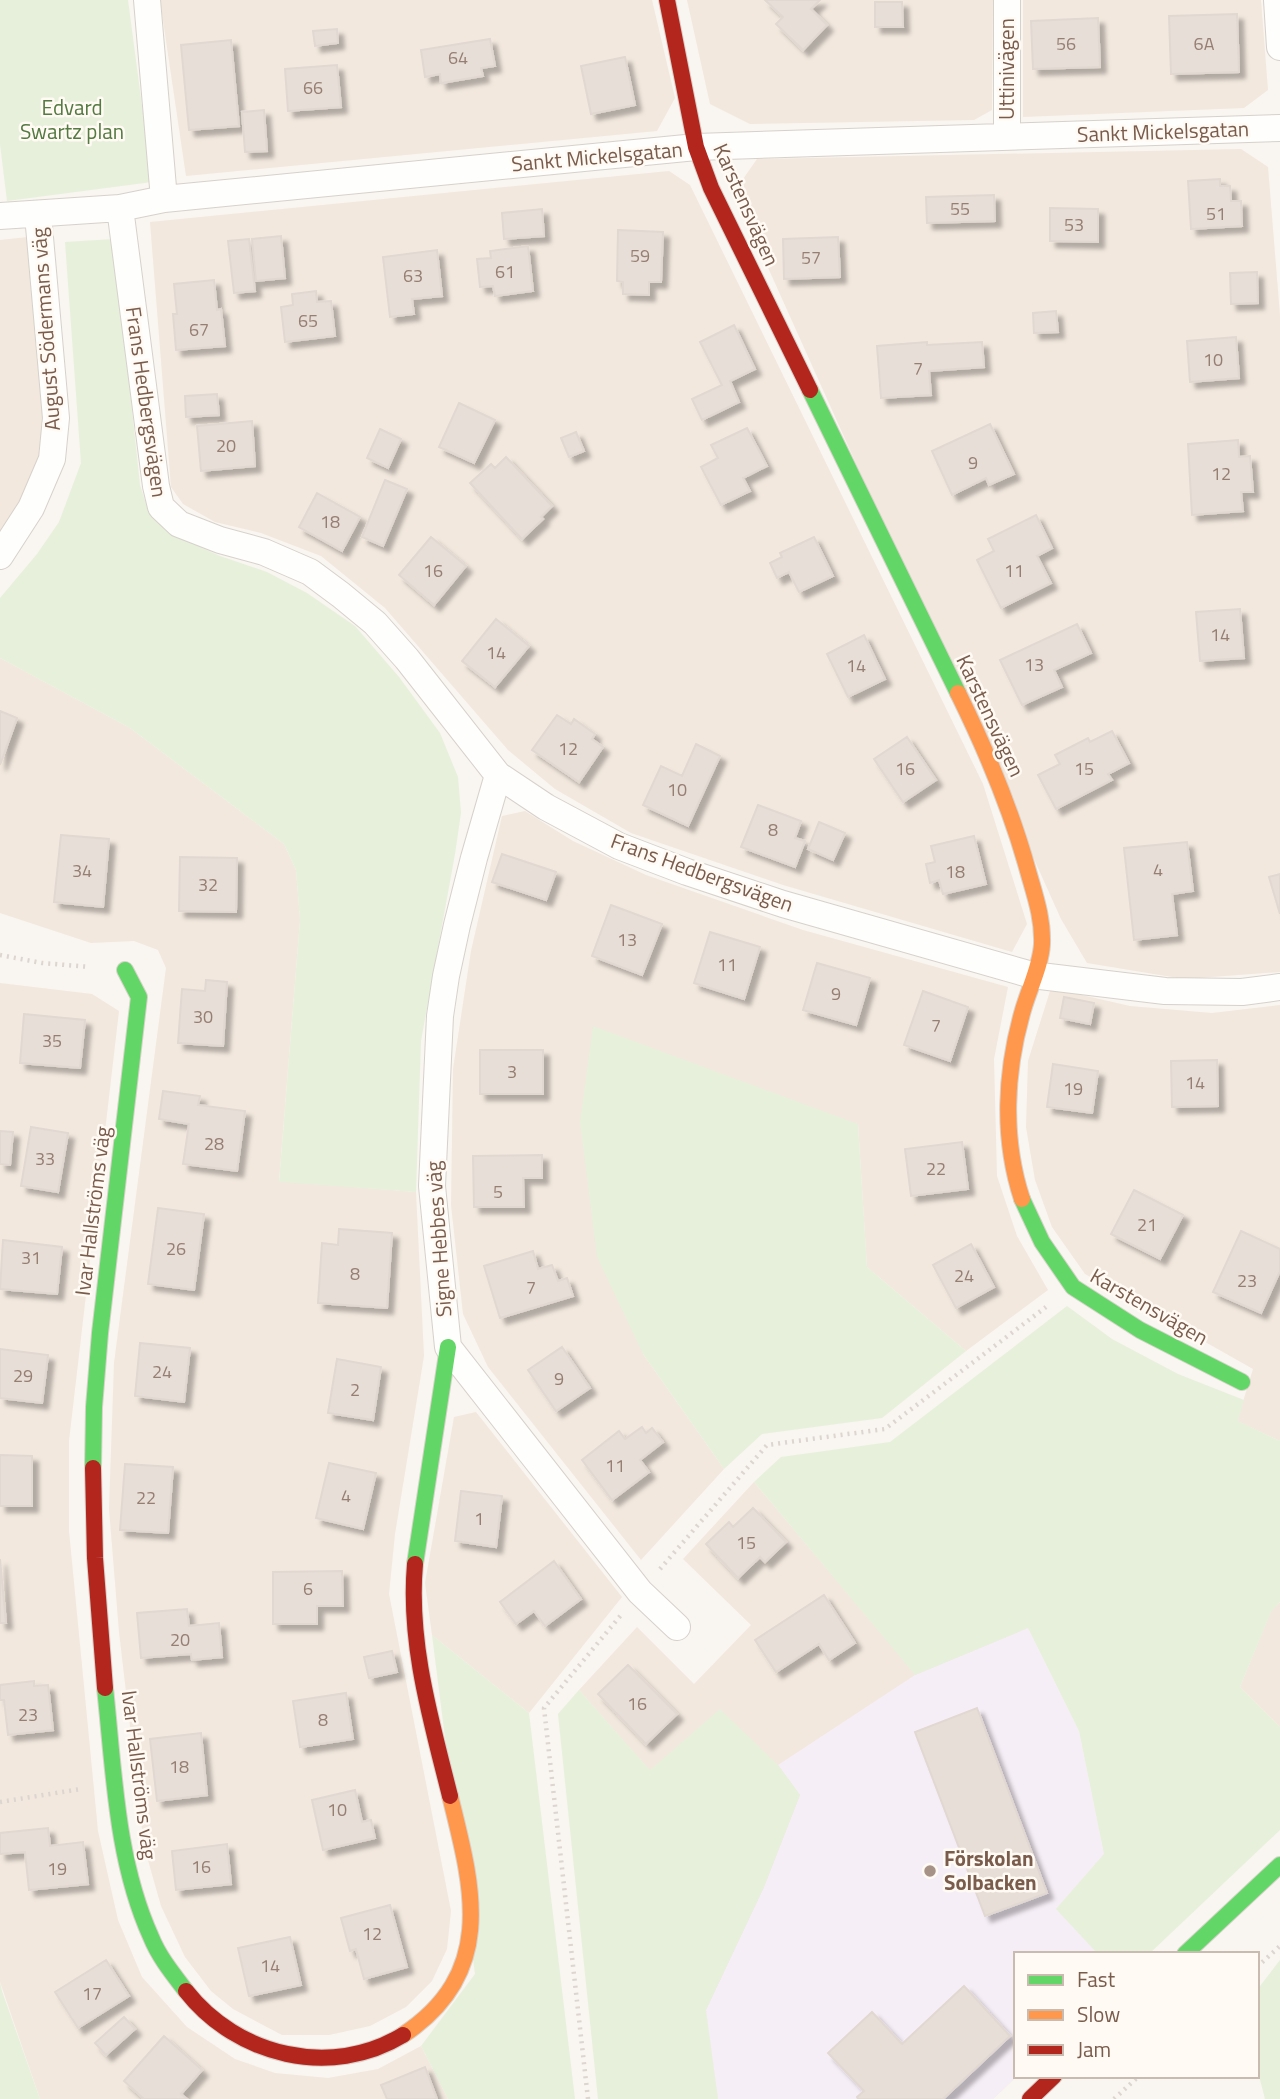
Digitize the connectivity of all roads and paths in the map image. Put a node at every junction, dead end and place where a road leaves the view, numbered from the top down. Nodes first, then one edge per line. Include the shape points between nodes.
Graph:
1 (147, 0) edge
2 (667, 0) edge
3 (1007, 0) edge
4 (1277, 0) edge
5 (1280, 47) edge
6 (1280, 128) edge
7 (1007, 137) junction
8 (696, 147) junction
9 (164, 200) junction
10 (120, 208) junction
11 (38, 215) junction
12 (0, 216) edge
13 (0, 556) edge
14 (498, 775) junction
15 (0, 955) edge
16 (125, 970) joint
17 (1032, 975) junction
18 (1280, 987) edge
19 (1073, 1287) junction
20 (448, 1347) junction
21 (1242, 1382) dead end
22 (640, 1592) junction
23 (677, 1627) dead end
24 (116, 1784) junction
25 (0, 1802) edge
26 (1280, 1865) edge
27 (1280, 1946) edge
28 (1187, 1952) edge
29 (1259, 1965) edge
30 (1052, 2078) edge
31 (1137, 2078) edge
32 (588, 2099) edge
33 (1030, 2099) edge
34 (1114, 2099) edge

1 - 9 street
2 - 8 street, Karstensvägen
3 - 7 street, Uttinivägen
4 - 5 street
6 - 7 street, Sankt Mickelsgatan
7 - 8 street, Sankt Mickelsgatan
8 - 9 street, Sankt Mickelsgatan
8 - 17 street, Karstensvägen via 710,188 994,771 1042,919 1042,948
9 - 10 street, Sankt Mickelsgatan
10 - 11 street, Sankt Mickelsgatan
10 - 14 street, Frans Hedbergsvägen via 161,507 179,524 264,552 310,572 341,594 407,659
11 - 12 street, Sankt Mickelsgatan
11 - 13 street, August Södermans väg via 56,418 52,459 31,508
14 - 17 street, Frans Hedbergsvägen via 545,807 619,846 688,872
14 - 20 street, Signe Hebbes väg via 457,925 440,1016 432,1186
15 - 16 path
16 - 24 street, Ivar Hallströms väg via 139,997 104,1291 93,1430 95,1567
17 - 18 street, Frans Hedbergsvägen via 1165,991 1242,992
17 - 19 street, Karstensvägen via 1012,1057 1008,1130 1025,1208
19 - 21 street, Karstensvägen via 1140,1330
19 - 22 path via 885,1429 767,1445
20 - 22 street, Signe Hebbes väg
20 - 24 street, Ivar Hallströms väg via 413,1584 414,1629 423,1681 467,1865 472,1906 462,1971 440,2005 413,2031 380,2048 344,2057 274,2052 237,2036 202,2011 151,1939 125,1855
22 - 23 street, Signe Hebbes väg
22 - 32 path via 544,1708
24 - 25 path
26 - 28 street
27 - 29 path
30 - 33 street
31 - 34 path

